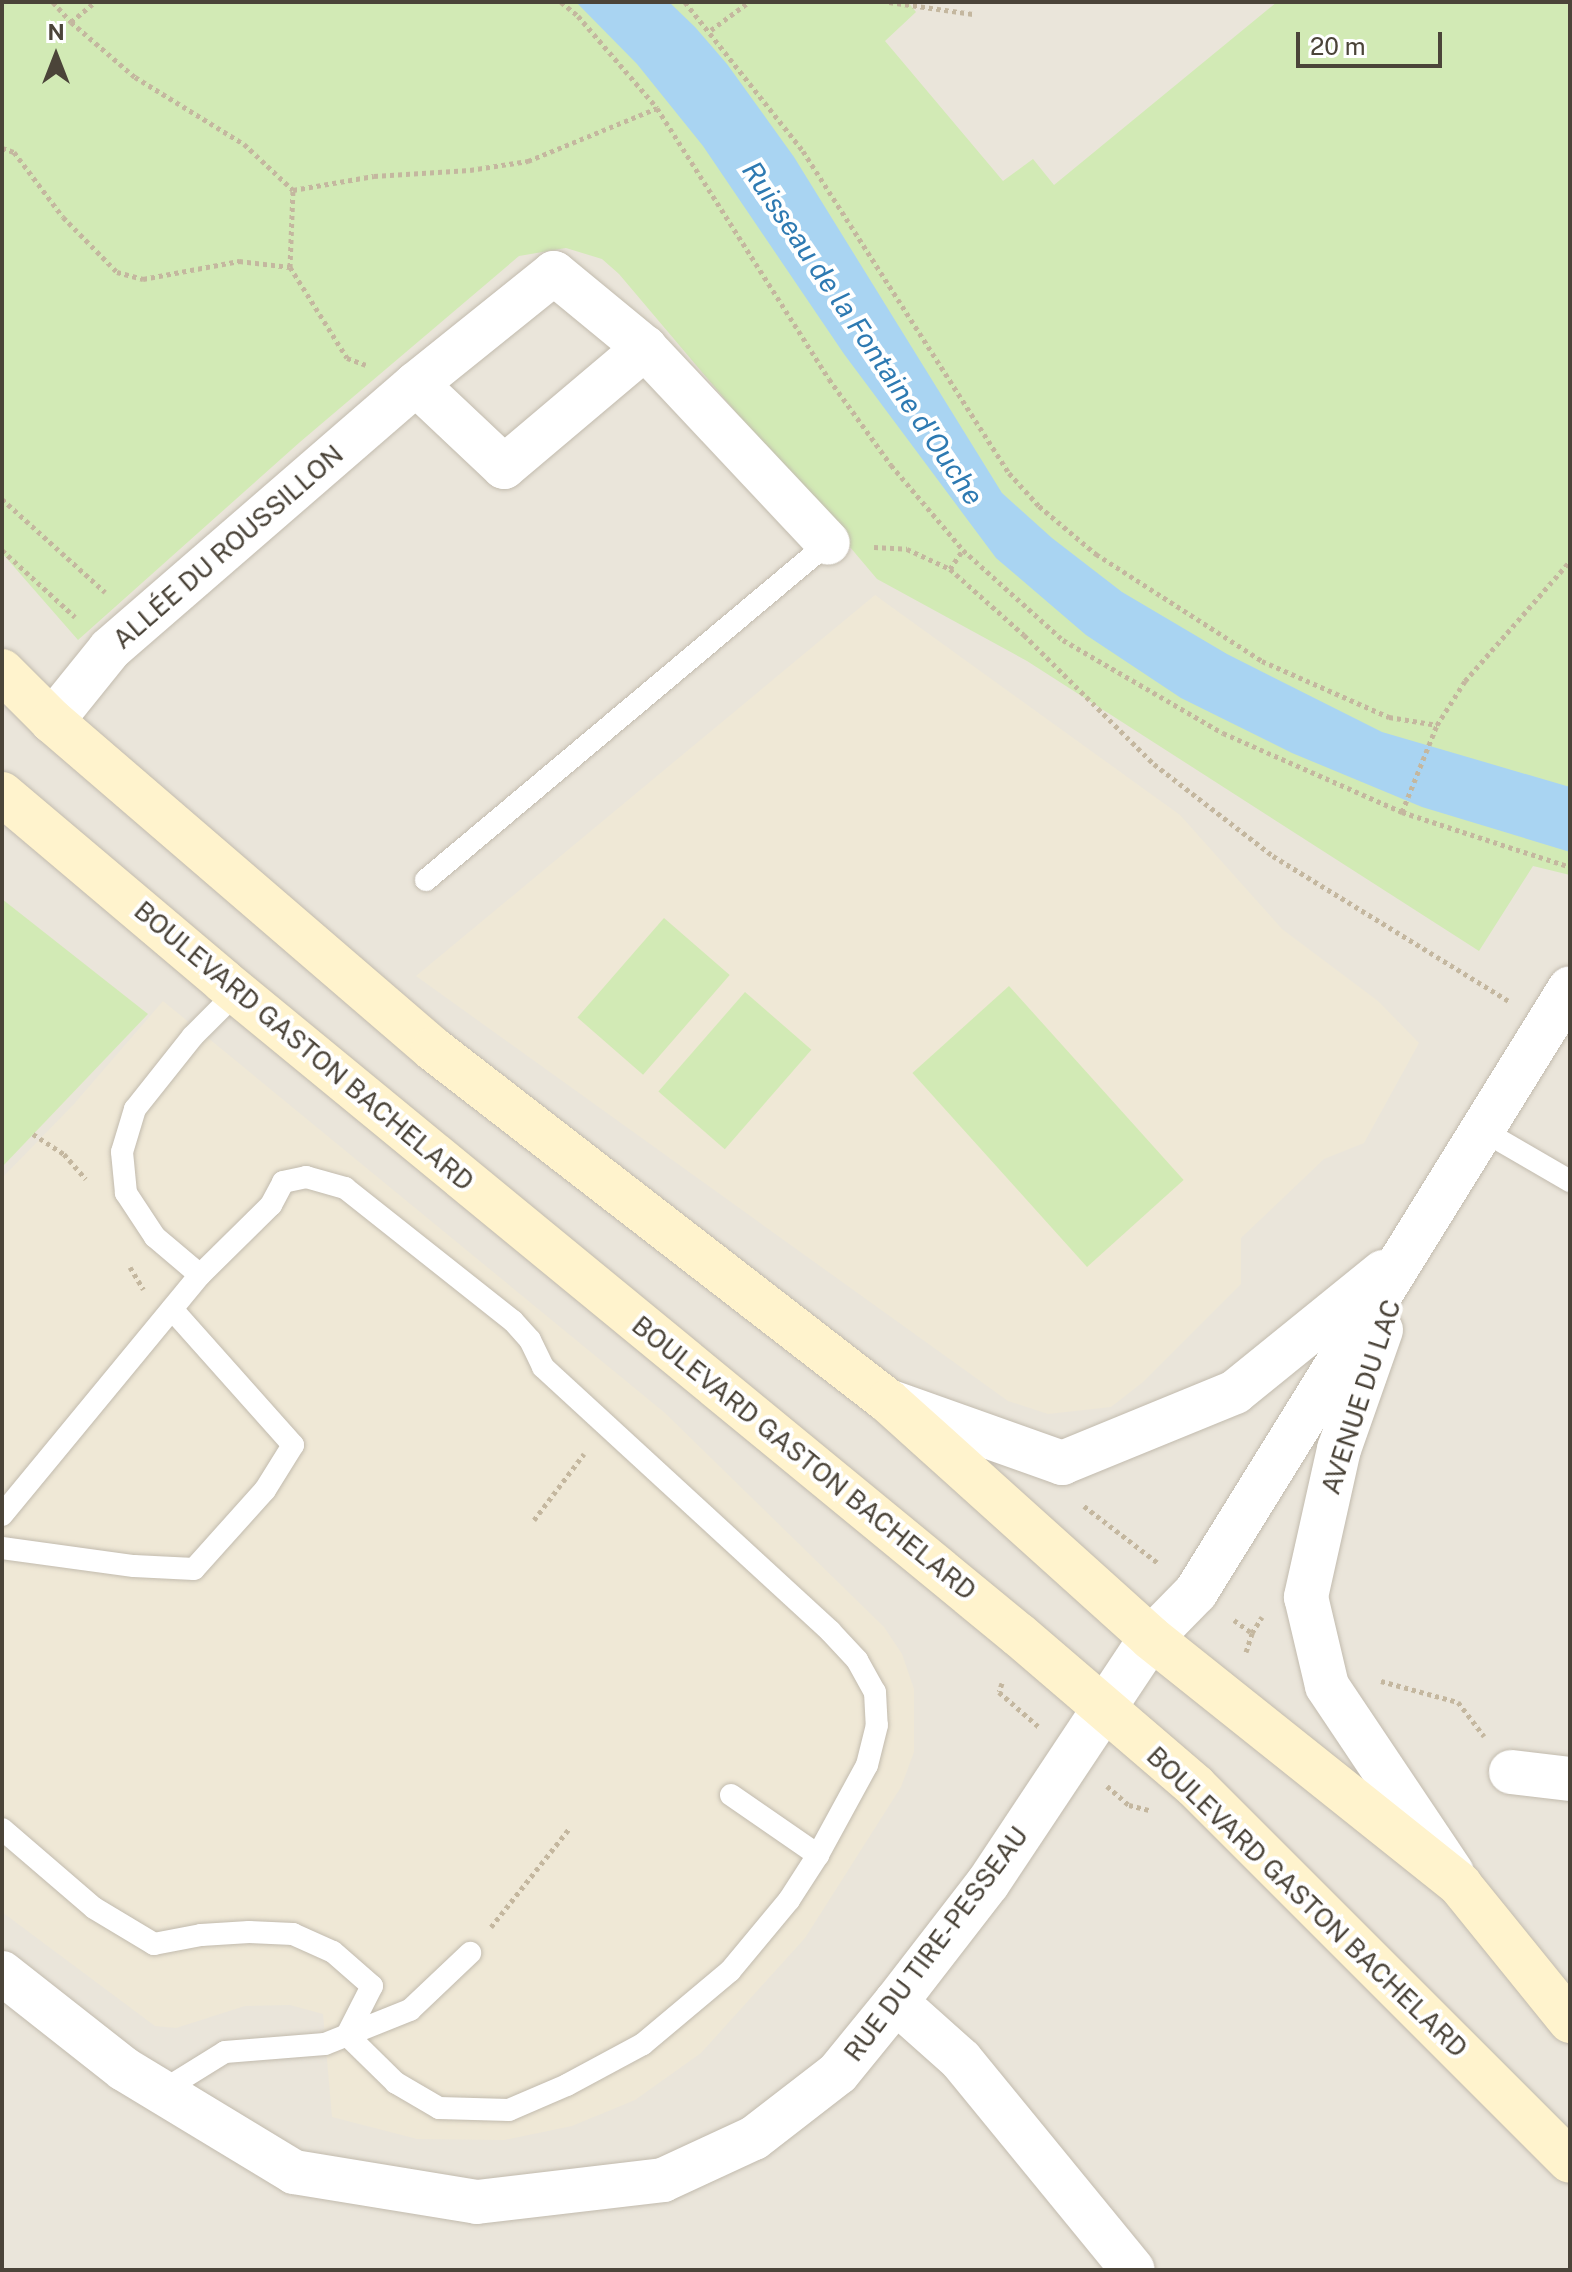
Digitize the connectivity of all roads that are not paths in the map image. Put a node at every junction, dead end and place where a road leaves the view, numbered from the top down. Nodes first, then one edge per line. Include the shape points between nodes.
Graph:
1 (645, 348) junction
2 (416, 384) junction
3 (828, 543) joint
4 (2, 671) edge
5 (52, 721) junction
6 (2, 794) edge
7 (426, 880) dead end
8 (237, 992) junction
9 (1561, 1001) edge
10 (1482, 1130) junction
11 (1570, 1181) edge
12 (1410, 1250) junction
13 (200, 1275) junction
14 (172, 1309) junction
15 (888, 1401) junction
16 (2, 1515) edge
17 (2, 1548) edge
18 (1151, 1638) junction
19 (1102, 1708) junction
20 (1511, 1772) dead end
21 (1570, 1779) edge
22 (731, 1795) dead end
23 (2, 1829) edge
24 (818, 1855) junction
25 (1460, 1885) junction
26 (470, 1953) road end
27 (2, 1973) edge
28 (896, 2002) junction
29 (1570, 2021) edge
30 (347, 2035) junction
31 (162, 2091) junction
32 (1570, 2161) edge
33 (1133, 2270) edge

1 - 2 street, ALLÉE DU ROUSSILLON via 554,273
1 - 2 street via 504,467
1 - 3 street, ALLÉE DU ROUSSILLON
2 - 5 street, ALLÉE DU ROUSSILLON via 124,636
3 - 7 lane
4 - 5 main road
5 - 15 main road via 433,1049
6 - 8 main road, BOULEVARD GASTON BACHELARD
8 - 13 lane via 193,1036 135,1109 122,1152 126,1193 155,1237
8 - 19 main road, BOULEVARD GASTON BACHELARD
9 - 10 street, AVENUE DU LAC
10 - 11 lane
10 - 12 street, AVENUE DU LAC
12 - 15 street, AVENUE DU LAC via 1235,1392 1062,1463
12 - 18 street, AVENUE DU LAC via 1196,1592
12 - 25 street, AVENUE DU LAC via 1339,1449 1306,1597 1327,1686
13 - 14 lane
13 - 24 lane via 271,1205 283,1182 306,1177 345,1188 513,1321 543,1367 857,1660 875,1692 877,1725 867,1765
14 - 16 lane
14 - 17 lane via 293,1445 265,1490 194,1569
15 - 18 main road
18 - 19 street, RUE DU TIRE-PESSEAU
18 - 25 main road
19 - 28 street, RUE DU TIRE-PESSEAU via 988,1883
19 - 32 main road, BOULEVARD GASTON BACHELARD via 1195,1786
20 - 21 street
22 - 24 lane
23 - 30 lane via 94,1908 154,1944 249,1932 293,1934 333,1952 372,1986
24 - 30 lane via 789,1900 730,1971 643,2044 509,2110 439,2108 396,2083
25 - 29 main road
26 - 30 lane via 410,2010
27 - 31 street, RUE DU TIRE-PESSEAU via 124,2069
28 - 31 street, RUE DU TIRE-PESSEAU via 838,2073 754,2138 663,2180 477,2202 294,2172
28 - 33 street via 961,2060
30 - 31 lane via 325,2044 225,2052

